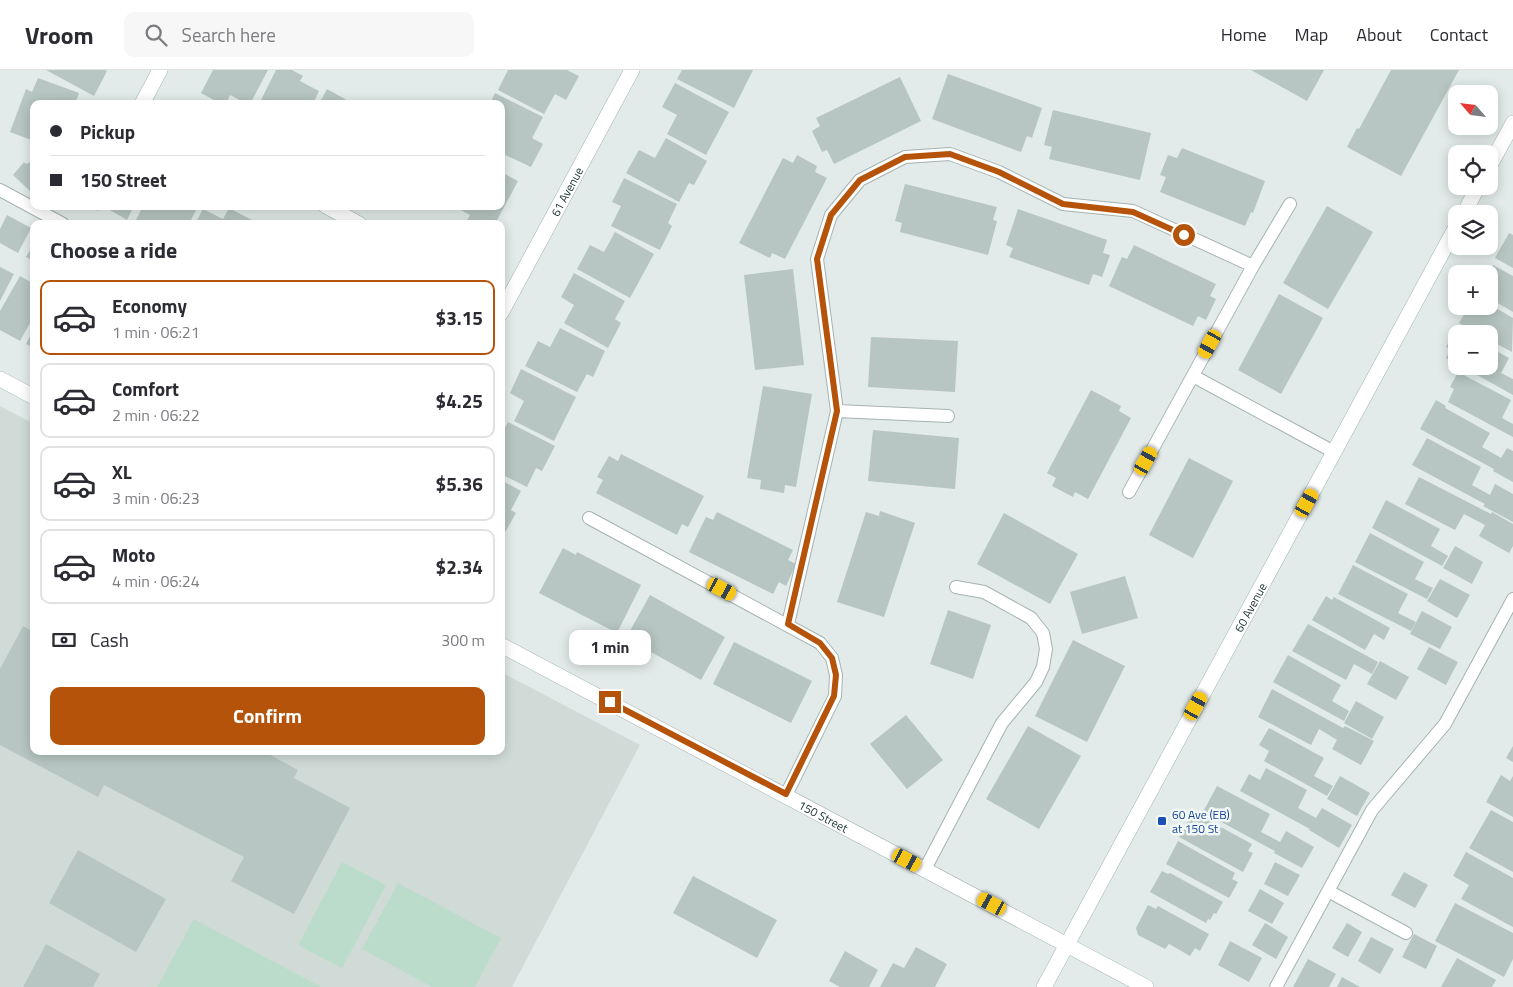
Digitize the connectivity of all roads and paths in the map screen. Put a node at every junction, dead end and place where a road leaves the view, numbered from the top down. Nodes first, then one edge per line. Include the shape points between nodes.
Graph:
1 (160, 70) edge
2 (632, 70) edge
3 (144, 100) edge
4 (1513, 123) edge
5 (1498, 150) edge
6 (0, 190) edge
7 (1290, 204) dead end
8 (30, 206) edge
9 (37, 210) edge
10 (333, 210) edge
11 (56, 220) edge
12 (352, 220) edge
13 (1448, 242) edge
14 (1253, 266) junction
15 (505, 301) edge
16 (1193, 376) junction
17 (0, 379) edge
18 (30, 395) edge
19 (837, 411) junction
20 (948, 416) dead end
21 (1334, 452) junction
22 (1129, 492) dead end
23 (589, 518) dead end
24 (956, 587) dead end
25 (1513, 599) edge
26 (788, 624) junction
27 (505, 647) edge
28 (786, 794) junction
29 (925, 869) junction
30 (1328, 891) junction
31 (1406, 933) dead end
32 (1067, 944) junction
33 (1044, 987) edge
34 (1146, 987) edge
35 (1276, 987) edge

1 - 3 street
2 - 15 street, 61 Avenue
4 - 5 street
6 - 8 lane
7 - 14 lane
9 - 11 lane
10 - 12 street
13 - 21 street, 60 Avenue
14 - 16 lane
14 - 19 lane via 1133,212 1063,204 999,172 950,154 905,157 860,180 831,215 817,259
16 - 21 lane
16 - 22 lane
17 - 18 street
19 - 20 lane
19 - 26 lane
21 - 32 street, 60 Avenue
23 - 26 lane
24 - 29 lane via 984,592 1031,618 1043,633 1046,649 1036,682 1002,723
25 - 30 lane via 1445,724 1372,810
26 - 28 lane via 820,643 832,658 836,675 834,696
27 - 28 street, 150 Street
28 - 29 street, 150 Street
29 - 32 street, 150 Street
30 - 31 lane
30 - 35 lane
32 - 33 street, 60 Avenue
32 - 34 street, 150 Street

